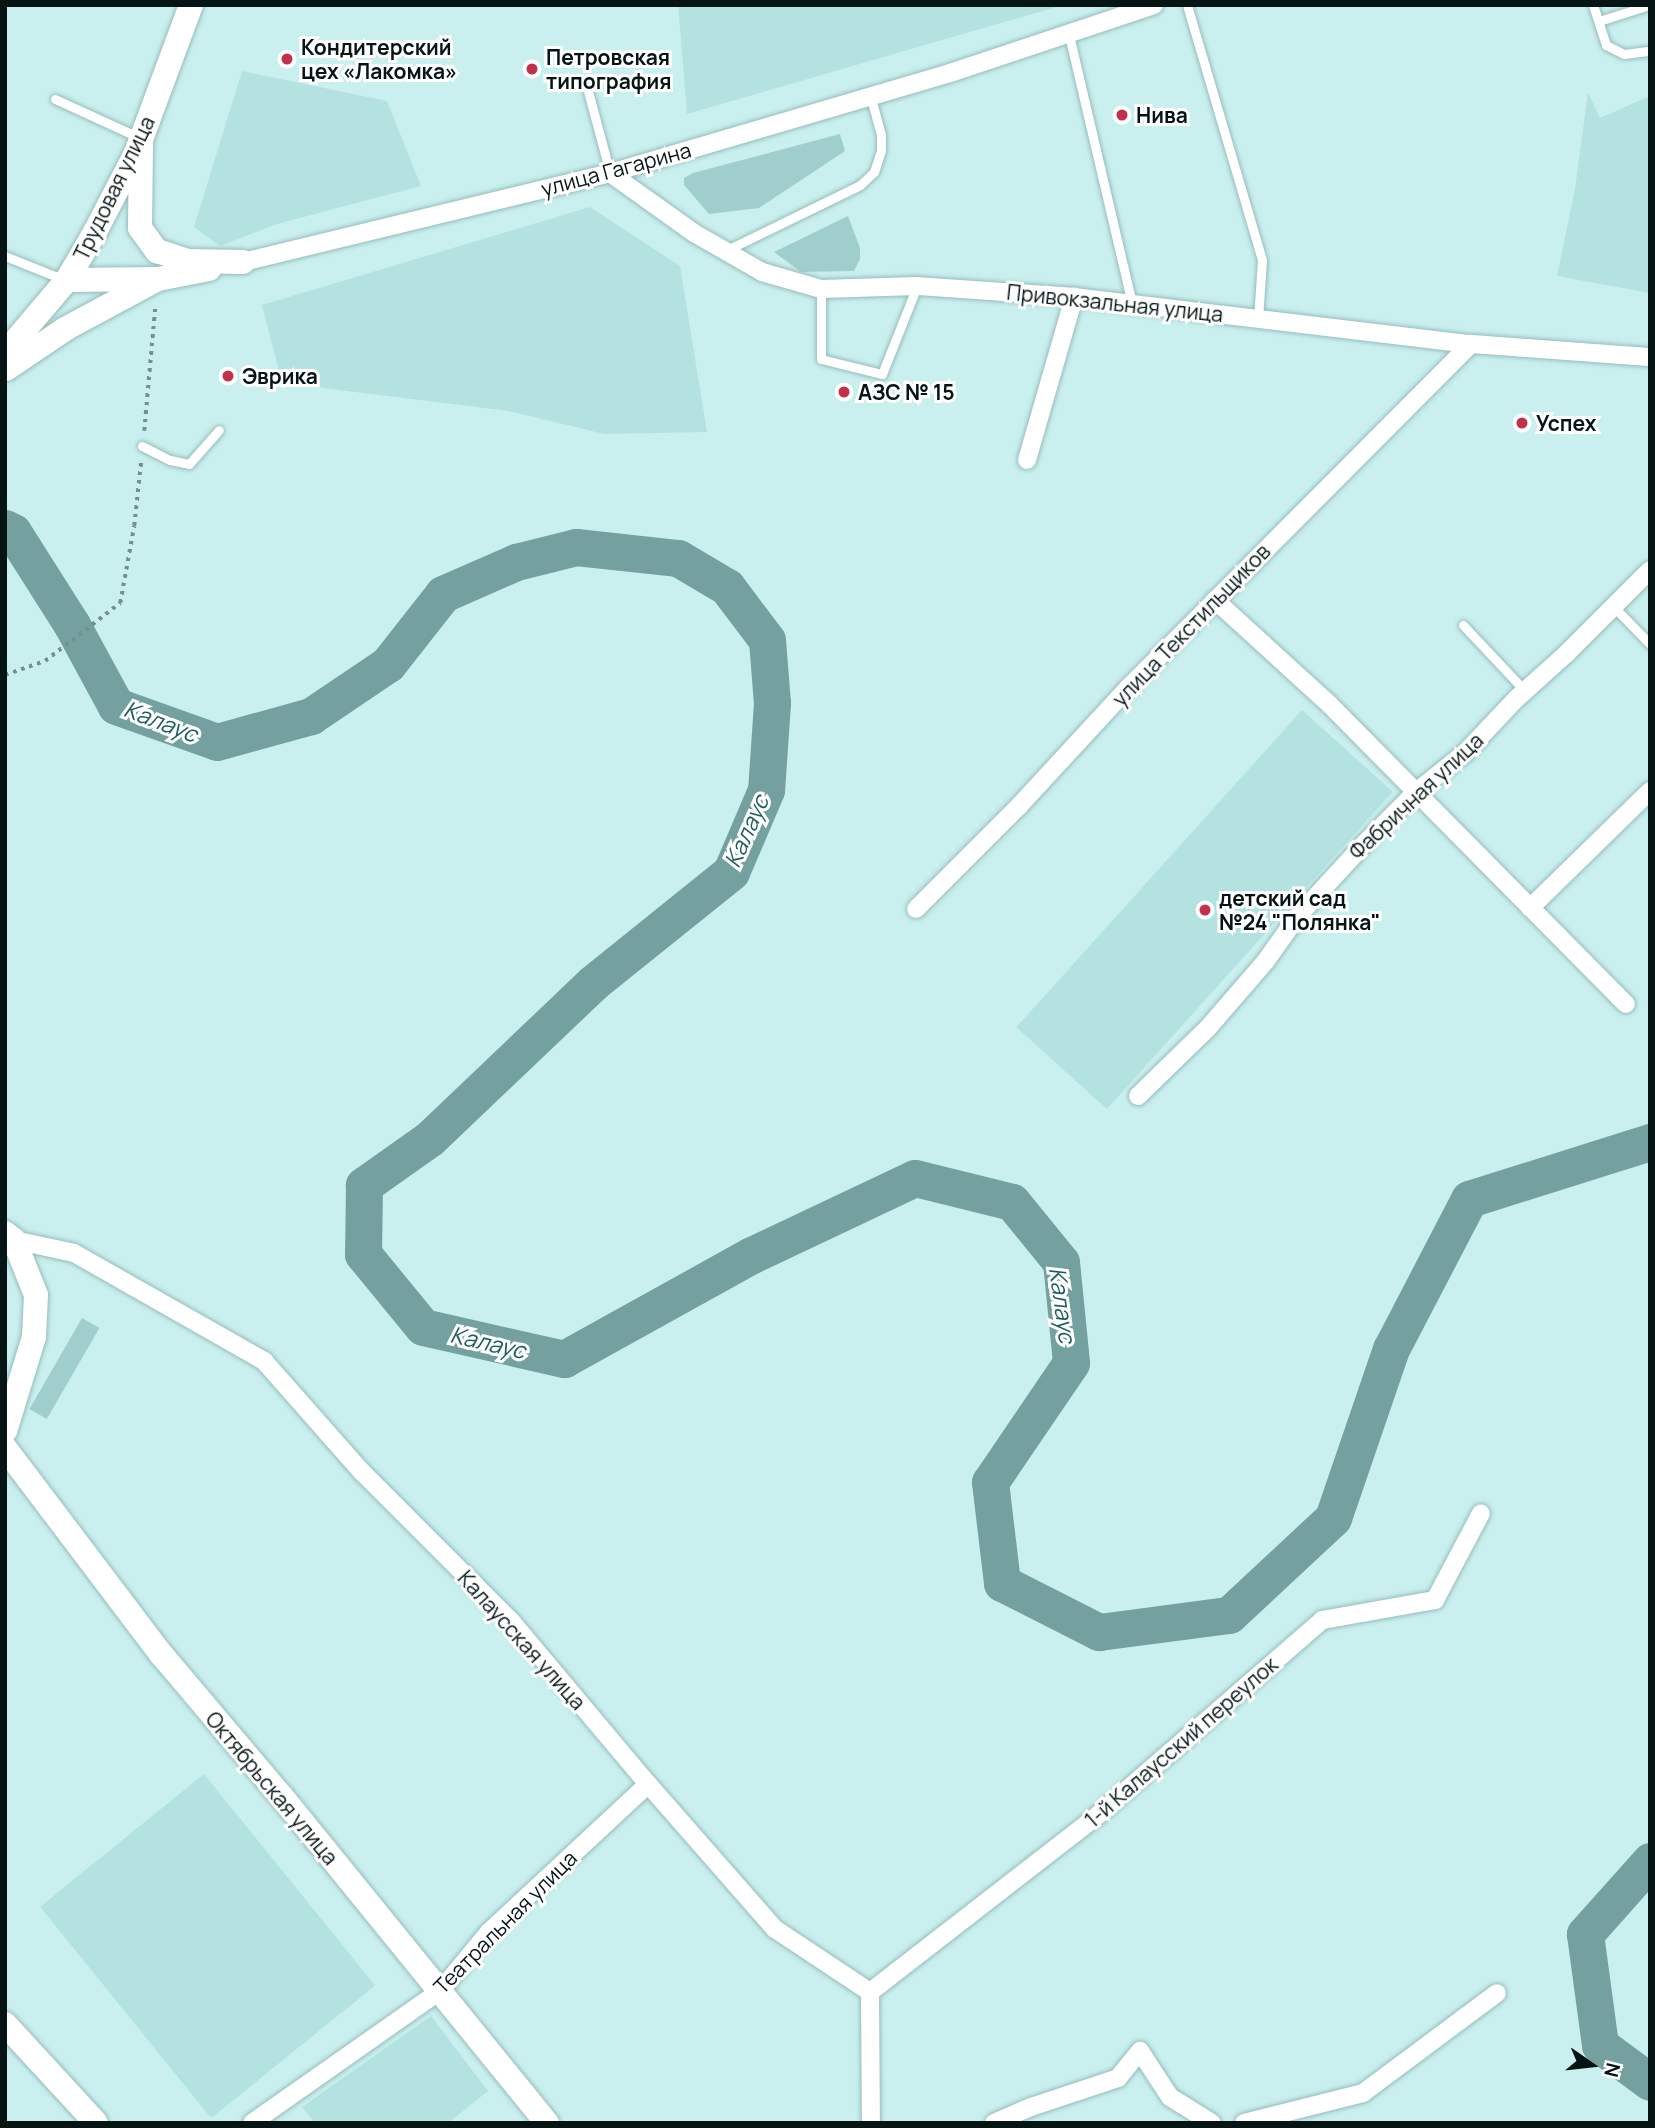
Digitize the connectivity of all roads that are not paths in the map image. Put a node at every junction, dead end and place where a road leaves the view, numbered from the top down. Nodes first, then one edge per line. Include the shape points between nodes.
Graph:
1 (191, 5) edge
2 (1154, 5) edge
3 (1187, 5) edge
4 (1593, 5) edge
5 (1649, 5) edge
6 (1599, 21) junction
7 (1069, 35) junction
8 (1650, 51) edge
9 (588, 91) dead end
10 (871, 97) junction
11 (55, 99) dead end
12 (141, 139) junction
13 (610, 173) junction
14 (725, 251) junction
15 (5, 256) edge
16 (243, 262) junction
17 (158, 279) junction
18 (67, 281) junction
19 (917, 286) junction
20 (821, 289) junction
21 (1073, 297) junction
22 (1132, 303) junction
23 (1258, 317) junction
24 (1471, 344) junction
25 (5, 353) edge
26 (1650, 357) edge
27 (5, 369) edge
28 (219, 430) dead end
29 (142, 446) dead end
30 (1027, 460) dead end
31 (1650, 570) edge
32 (1215, 600) junction
33 (1614, 607) junction
34 (1463, 625) dead end
35 (1650, 644) edge
36 (1525, 691) junction
37 (1650, 792) edge
38 (1415, 793) junction
39 (1530, 908) junction
40 (916, 909) dead end
41 (1626, 1004) dead end
42 (1138, 1096) dead end
43 (10, 1236) edge
44 (5, 1431) edge
45 (5, 1448) edge
46 (1481, 1513) dead end
47 (648, 1784) junction
48 (441, 1990) junction
49 (870, 1992) junction
50 (1497, 1993) dead end
51 (5, 2024) edge
52 (96, 2123) edge
53 (251, 2123) edge
54 (547, 2123) edge
55 (871, 2123) edge
56 (994, 2123) edge
57 (1212, 2123) edge
58 (1244, 2123) edge

1 - 12 main road, Трудовая улица
2 - 7 street, улица Гагарина
3 - 23 lane via 1262,260
4 - 6 lane
5 - 6 lane
6 - 8 lane via 1606,45 1624,54
7 - 10 street, улица Гагарина
7 - 22 lane
9 - 13 lane
10 - 13 street, улица Гагарина
10 - 14 lane via 881,135 874,173 860,185
11 - 12 lane
12 - 16 main road via 140,228 157,251 188,261
12 - 18 main road, Трудовая улица
13 - 14 street, Привокзальная улица
13 - 16 street, улица Гагарина
14 - 20 street, Привокзальная улица via 762,272
15 - 18 lane
16 - 17 main road, улица Гагарина
17 - 18 main road, улица Гагарина
17 - 27 main road via 65,329
18 - 25 main road, Трудовая улица
19 - 20 street, Привокзальная улица
19 - 20 lane via 882,374 821,359
19 - 21 street, Привокзальная улица
21 - 22 street, Привокзальная улица
21 - 30 street
22 - 23 street, Привокзальная улица
23 - 24 street, Привокзальная улица
24 - 26 street, Привокзальная улица
24 - 32 street, улица Текстильщиков
28 - 29 lane via 189,464
31 - 33 street, Фабричная улица
32 - 38 street via 1329,704
32 - 40 street, улица Текстильщиков
33 - 35 lane
33 - 36 street, Фабричная улица
34 - 36 lane
36 - 38 street, Фабричная улица via 1466,752
37 - 39 street
38 - 39 street
38 - 42 street, Фабричная улица via 1297,917 1207,1029
39 - 41 street
43 - 44 main road via 36,1295 34,1337
43 - 47 street, Калаусская улица via 74,1253 264,1361 362,1472 511,1621
45 - 48 main road, Октябрьская улица via 161,1654
46 - 49 street, 1-й Калаусский переулок via 1435,1600 1322,1620 1098,1815
47 - 48 street, Театральная улица via 489,1932
47 - 49 street, Калаусская улица via 775,1929
48 - 53 street, Театральная улица
48 - 54 main road, Октябрьская улица
49 - 55 street
50 - 58 street via 1363,2093
51 - 52 main road
56 - 57 street via 1118,2078 1140,2051 1170,2097

